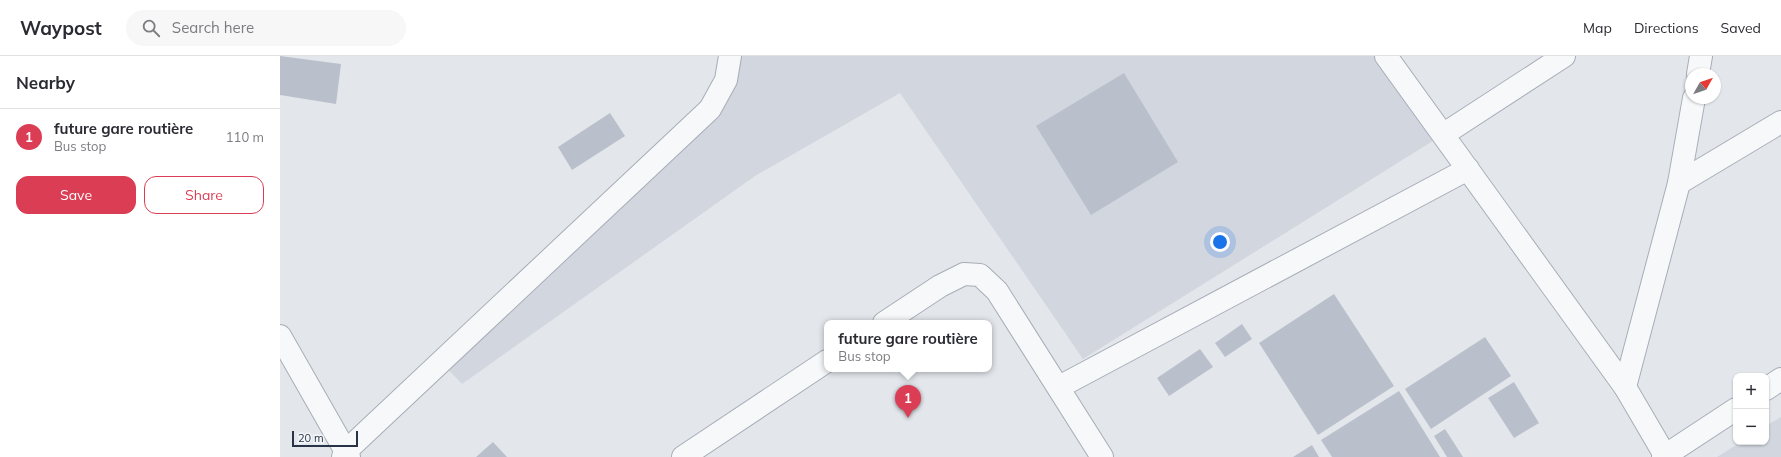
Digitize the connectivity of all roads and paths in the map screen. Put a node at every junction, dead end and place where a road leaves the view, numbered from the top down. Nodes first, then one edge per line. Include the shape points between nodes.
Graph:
1 (730, 56) edge
2 (1386, 56) edge
3 (1564, 56) edge
4 (1701, 56) edge
5 (1699, 68) edge
6 (1693, 104) edge
7 (1781, 122) edge
8 (1444, 134) junction
9 (1468, 169) junction
10 (1679, 183) junction
11 (889, 320) edge
12 (280, 336) edge
13 (824, 363) edge
14 (1781, 379) edge
15 (1059, 387) junction
16 (1625, 387) junction
17 (1769, 387) edge
18 (1735, 409) edge
19 (346, 455) edge
20 (683, 457) edge
21 (1102, 457) edge
22 (1665, 457) edge

1 - 19 street via 726,80 710,109
2 - 8 street
3 - 8 street
4 - 5 street
6 - 10 street
7 - 10 street
8 - 9 street
9 - 15 street
9 - 16 street
10 - 16 street
11 - 15 street via 940,286 964,274 980,275 997,291
12 - 19 street
13 - 20 street
14 - 17 street
15 - 21 street
16 - 22 street
18 - 22 street

